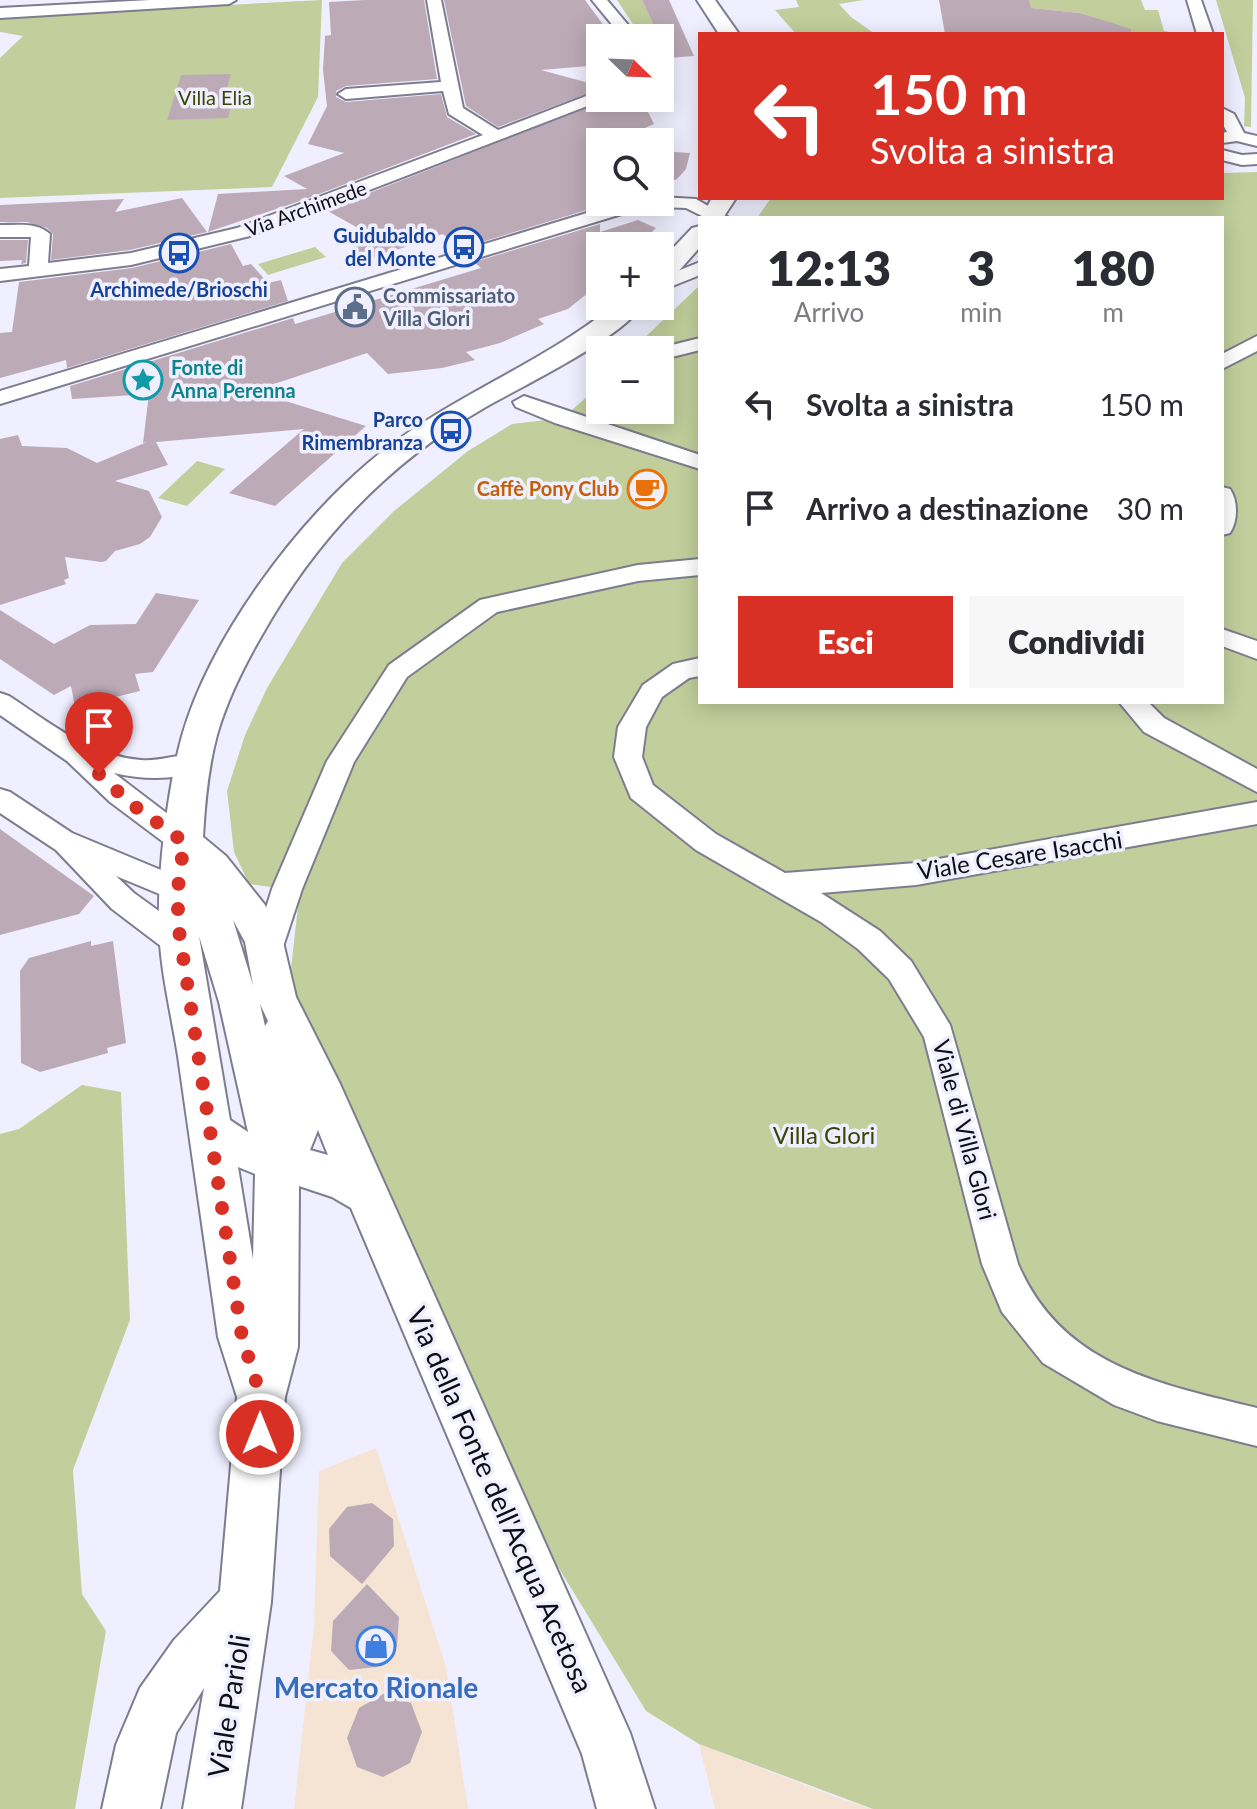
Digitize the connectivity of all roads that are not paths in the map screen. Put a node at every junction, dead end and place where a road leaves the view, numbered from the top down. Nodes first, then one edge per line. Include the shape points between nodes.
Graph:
1 (229, 0) edge
2 (434, 0) edge
3 (599, 0) edge
4 (706, 0) edge
5 (1194, 0) edge
6 (736, 9) dead end
7 (0, 13) edge
8 (619, 24) edge
9 (728, 32) edge
10 (740, 32) edge
11 (1204, 32) edge
12 (448, 86) junction
13 (346, 94) dead end
14 (586, 102) edge
15 (1224, 115) edge
16 (497, 137) junction
17 (1243, 137) edge
18 (1227, 159) edge
19 (1257, 159) edge
20 (698, 184) edge
21 (674, 193) edge
22 (674, 201) edge
23 (594, 216) edge
24 (714, 216) edge
25 (0, 231) edge
26 (698, 234) edge
27 (674, 261) edge
28 (698, 269) edge
29 (38, 272) junction
30 (0, 275) edge
31 (674, 279) edge
32 (609, 320) edge
33 (1256, 342) edge
34 (698, 344) edge
35 (674, 350) edge
36 (1224, 362) edge
37 (1, 398) edge
38 (524, 402) dead end
39 (698, 461) edge
40 (698, 567) edge
41 (1224, 638) edge
42 (1257, 650) edge
43 (698, 667) edge
44 (0, 702) edge
45 (1134, 704) edge
46 (77, 754) junction
47 (193, 764) junction
48 (1257, 782) edge
49 (1, 800) edge
50 (1257, 813) edge
51 (62, 841) junction
52 (184, 842) junction
53 (782, 885) junction
54 (196, 911) junction
55 (267, 953) junction
56 (276, 997) junction
57 (208, 1129) junction
58 (277, 1164) junction
59 (366, 1194) junction
60 (261, 1397) junction
61 (1257, 1427) edge
62 (245, 1602) junction
63 (610, 1753) junction
64 (223, 1794) edge
65 (131, 1809) edge
66 (626, 1809) edge
67 (645, 1809) edge

1 - 7 street
2 - 12 street
3 - 8 street
4 - 9 main road
5 - 11 street
6 - 10 main road
12 - 13 street
12 - 16 street via 456,112
14 - 16 street, Via Archimede
15 - 17 street
16 - 29 street, Via Archimede via 243,232 131,259
18 - 19 street
20 - 21 street
22 - 24 street
23 - 37 street
25 - 29 street via 41,234
26 - 27 main road
28 - 31 street
29 - 30 street, Via Archimede
32 - 47 main road via 416,439 327,516 279,577 237,651
33 - 36 street
34 - 35 street
38 - 39 street
40 - 55 street via 638,573 489,606 398,671 341,761 287,889
41 - 42 street
43 - 53 street, Viale di Villa Glori via 682,670 652,691 632,727 628,757 641,791 706,842
44 - 46 street
45 - 48 street via 1154,725
46 - 47 street via 142,770
46 - 52 street via 120,795
47 - 52 main road
49 - 51 street
50 - 53 street, Viale Cesare Isacchi via 916,874
51 - 54 street
51 - 54 street via 123,901
52 - 54 main road
53 - 61 street, Viale di Villa Glori via 869,940 900,970 939,1034 1000,1264 1015,1300 1056,1350 1114,1386
54 - 55 main road via 255,924
54 - 57 main road
54 - 58 main road via 239,1002
55 - 56 main road
56 - 58 main road via 297,1128
56 - 59 main road, Via della Fonte dell'Acqua Acetosa
57 - 58 main road via 230,1145
57 - 60 main road via 242,1337
58 - 59 main road via 341,1178
58 - 60 main road via 275,1332
59 - 63 main road, Via della Fonte dell'Acqua Acetosa
60 - 62 main road, Viale Parioli
62 - 64 main road, Viale Parioli
62 - 65 main road, Viale Parioli via 188,1663 160,1707 148,1734
63 - 66 main road, Via della Fonte dell'Acqua Acetosa
63 - 67 main road

